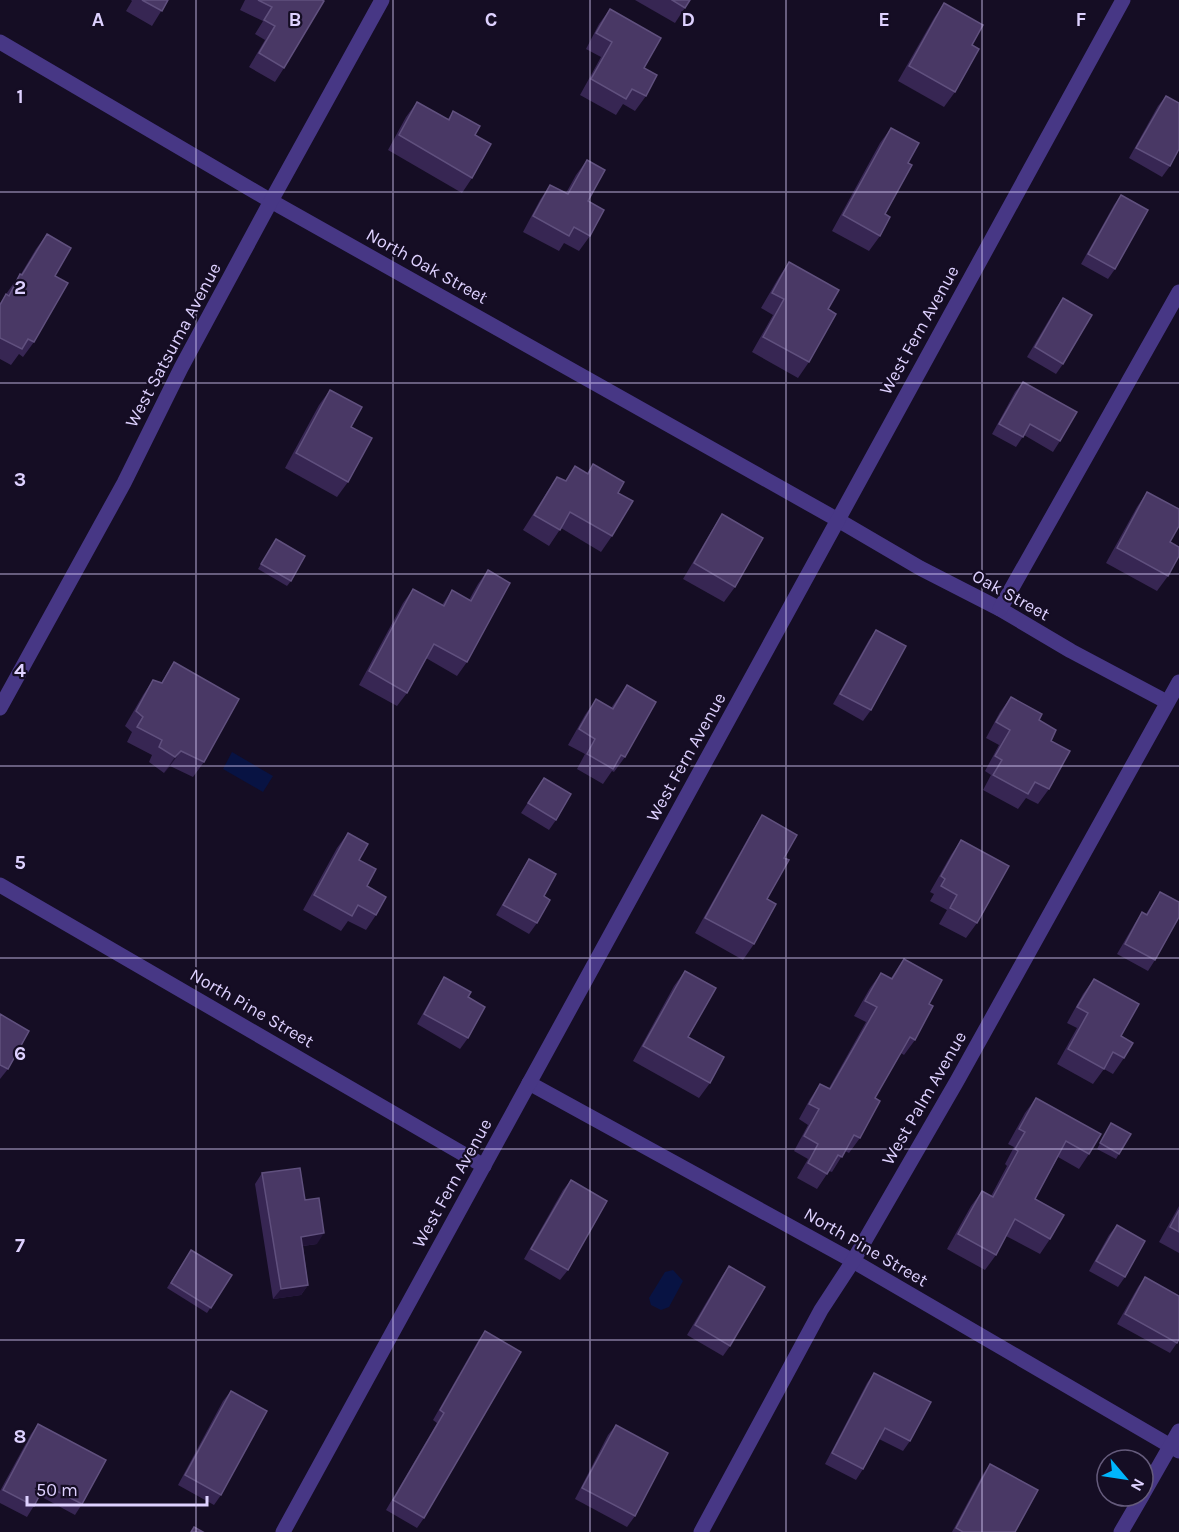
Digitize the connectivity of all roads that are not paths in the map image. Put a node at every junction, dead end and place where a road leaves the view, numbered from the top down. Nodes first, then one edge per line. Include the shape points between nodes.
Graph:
1 (381, 0) edge
2 (1123, 0) edge
3 (0, 42) edge
4 (271, 201) junction
5 (1179, 292) edge
6 (838, 520) junction
7 (1000, 609) junction
8 (1179, 682) edge
9 (1167, 702) junction
10 (0, 708) edge
11 (0, 885) edge
12 (529, 1083) junction
13 (484, 1166) junction
14 (853, 1261) junction
15 (1179, 1431) edge
16 (1175, 1449) edge
17 (1155, 1477) edge
18 (1135, 1508) edge
19 (283, 1532) edge
20 (700, 1532) edge
21 (1121, 1532) edge

1 - 4 street, West Satsuma Avenue
2 - 6 street, West Fern Avenue
3 - 4 street, North Oak Street
4 - 6 street, North Oak Street
4 - 10 street, West Satsuma Avenue via 124,483
5 - 7 street
6 - 7 street, Oak Street
6 - 12 street, West Fern Avenue
7 - 9 street, Oak Street
8 - 9 street, West Palm Avenue
9 - 14 street, West Palm Avenue via 957,1082
11 - 13 street, North Pine Street
12 - 13 street, West Fern Avenue
12 - 14 street, North Pine Street
13 - 19 street, West Fern Avenue
14 - 16 street, North Pine Street
14 - 20 street, West Palm Avenue via 821,1310
15 - 16 street
16 - 17 street
18 - 21 street

